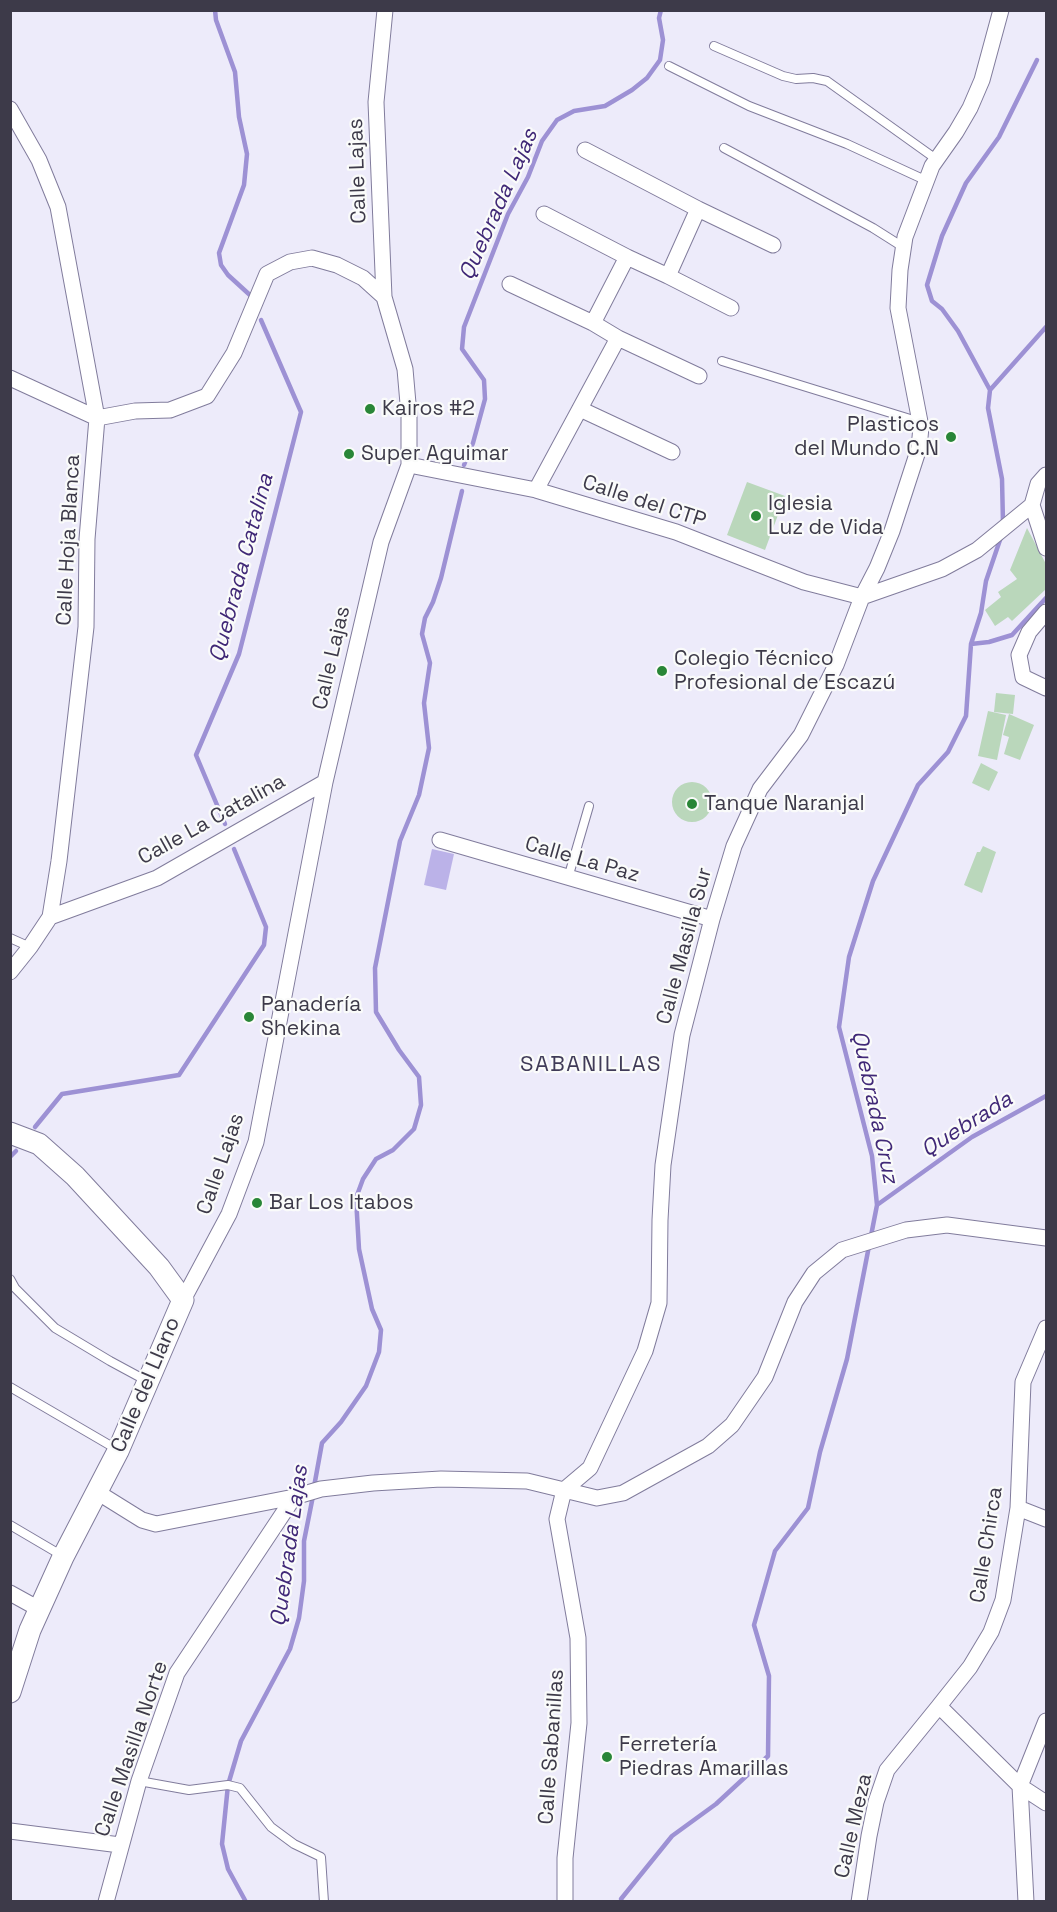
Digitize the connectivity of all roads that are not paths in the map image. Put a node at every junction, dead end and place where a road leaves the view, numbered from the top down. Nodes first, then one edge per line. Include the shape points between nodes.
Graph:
1 (385, 10) edge
2 (1000, 10) edge
3 (714, 46) dead end
4 (669, 66) dead end
5 (10, 110) edge
6 (724, 148) dead end
7 (585, 150) dead end
8 (936, 159) junction
9 (925, 180) junction
10 (698, 209) junction
11 (544, 214) dead end
12 (773, 245) dead end
13 (903, 247) junction
14 (627, 256) junction
15 (668, 276) junction
16 (510, 284) dead end
17 (384, 297) junction
18 (731, 308) dead end
19 (593, 323) junction
20 (618, 338) junction
21 (722, 361) dead end
22 (699, 376) dead end
23 (10, 378) edge
24 (580, 409) junction
25 (97, 418) junction
26 (920, 422) junction
27 (672, 452) dead end
28 (409, 465) junction
29 (1047, 475) edge
30 (536, 490) junction
31 (1032, 506) junction
32 (1047, 548) edge
33 (862, 597) junction
34 (1047, 612) edge
35 (1047, 688) edge
36 (325, 782) junction
37 (589, 806) dead end
38 (440, 840) dead end
39 (568, 878) junction
40 (50, 917) junction
41 (712, 919) junction
42 (10, 938) edge
43 (30, 947) junction
44 (10, 972) edge
45 (10, 1133) edge
46 (1047, 1238) edge
47 (10, 1279) edge
48 (183, 1300) junction
49 (1047, 1328) edge
50 (148, 1381) junction
51 (10, 1387) edge
52 (118, 1451) junction
53 (564, 1490) junction
54 (97, 1492) junction
55 (294, 1497) junction
56 (1018, 1508) junction
57 (1047, 1519) edge
58 (10, 1525) edge
59 (63, 1557) junction
60 (10, 1593) edge
61 (39, 1609) junction
62 (10, 1692) edge
63 (939, 1706) junction
64 (1047, 1722) edge
65 (139, 1781) junction
66 (1020, 1786) junction
67 (1047, 1803) edge
68 (10, 1831) edge
69 (120, 1845) junction
70 (106, 1902) edge
71 (324, 1902) edge
72 (565, 1902) edge
73 (859, 1902) edge
74 (1026, 1902) edge

1 - 17 street, Calle Lajas via 376,102
2 - 8 street, Calle Masilla Sur via 982,80 970,108
3 - 8 lane via 783,76 827,81
4 - 9 lane via 749,106
5 - 25 street, Calle Hoja Blanca via 39,160 58,207
6 - 13 lane
7 - 10 street
8 - 9 street, Calle Masilla Sur
9 - 13 street, Calle Masilla Sur
10 - 12 street
10 - 15 street
11 - 14 street
13 - 26 street, Calle Masilla Sur via 898,308
14 - 15 street
14 - 19 street
15 - 18 street
16 - 19 street
17 - 25 street via 363,278 337,265 312,258 290,262 267,274 234,353 207,396 170,410
17 - 28 street, Calle Lajas via 405,369 410,415
19 - 20 street
20 - 22 street
20 - 24 street
21 - 26 lane
23 - 25 street
24 - 27 street
24 - 30 street
25 - 40 street, Calle Hoja Blanca via 87,539 86,627
26 - 33 street, Calle Masilla Sur via 919,448 895,521
28 - 30 street, Calle del CTP
28 - 36 street, Calle Lajas via 381,542
29 - 31 street via 1038,484
30 - 33 street, Calle del CTP via 676,532 804,582
31 - 32 street
31 - 33 street via 977,550 942,569
33 - 41 street, Calle Masilla Sur via 836,665 801,735 759,789 734,846
34 - 35 street via 1029,632 1019,656 1023,677
36 - 40 street, Calle La Catalina via 157,878
36 - 48 street, Calle Lajas via 256,1142 229,1214
37 - 39 lane
38 - 39 street, Calle La Paz
39 - 41 street, Calle La Paz
40 - 43 street, Calle Hoja Blanca
41 - 53 street, Calle Masilla Sur via 682,1035 663,1165 659,1303 645,1351 590,1468
42 - 43 lane
43 - 44 street, Calle Hoja Blanca
45 - 48 main road, Calle del Llano via 39,1144 75,1176 159,1267
46 - 53 street via 947,1226 906,1230 842,1250 814,1273 795,1302 765,1377 732,1425 708,1446 623,1493 597,1498
47 - 50 lane via 55,1328
48 - 50 main road, Calle del Llano
49 - 56 street, Calle Chirca via 1023,1382
50 - 52 main road, Calle del Llano
51 - 52 lane
52 - 54 main road, Calle del Llano
53 - 55 street via 527,1481 441,1479 321,1489
53 - 72 street, Calle Sabanillas via 557,1519 578,1638 579,1690
54 - 55 street via 142,1520 156,1524
54 - 59 main road, Calle del Llano
55 - 65 street, Calle Masilla Norte via 177,1672
56 - 57 street
56 - 63 street, Calle Chirca via 1003,1600 991,1632
58 - 59 lane
59 - 61 main road, Calle del Llano
60 - 61 street
61 - 62 main road, Calle del Llano
63 - 66 street
63 - 73 street, Calle Meza via 886,1770 869,1836
64 - 66 street
65 - 69 street, Calle Masilla Norte
65 - 71 lane via 189,1790 228,1785 240,1788 271,1827 321,1857
66 - 67 street
66 - 74 street
68 - 69 street
69 - 70 street, Calle Masilla Norte

